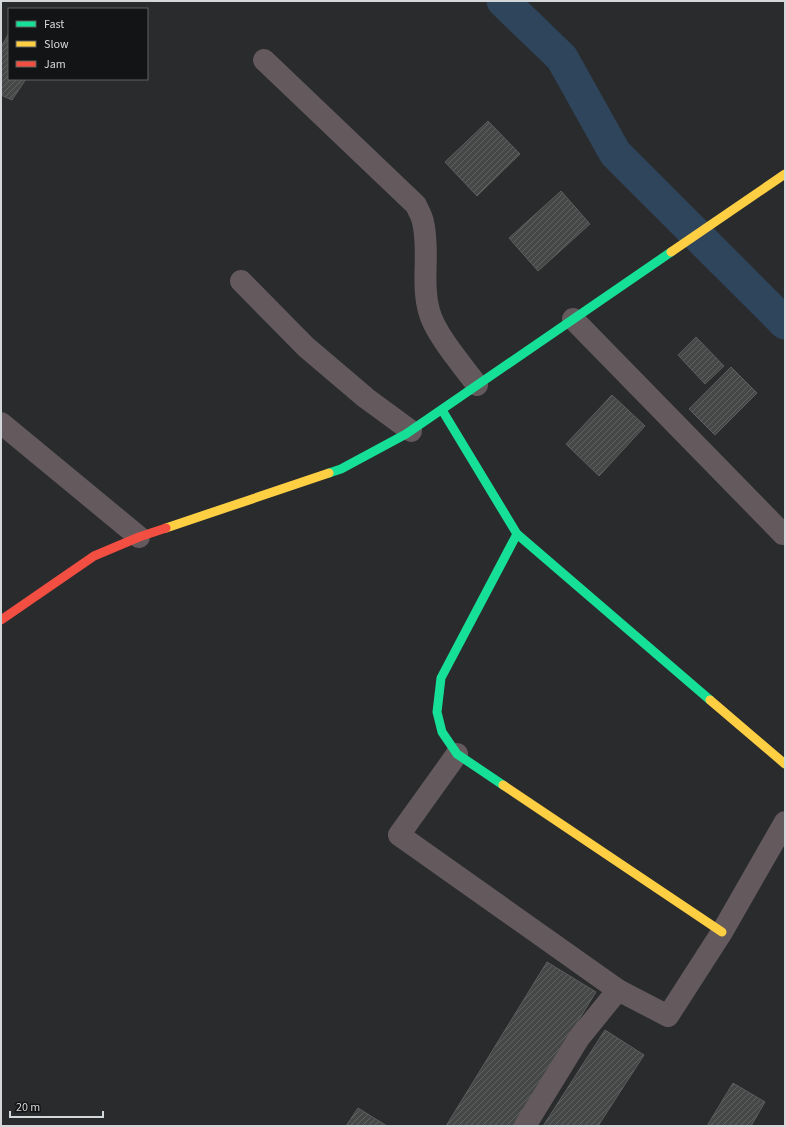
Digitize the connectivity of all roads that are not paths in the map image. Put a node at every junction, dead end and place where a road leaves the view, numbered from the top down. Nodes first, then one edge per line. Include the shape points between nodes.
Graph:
1 (264, 60) dead end
2 (785, 174) edge
3 (241, 281) dead end
4 (574, 319) junction
5 (477, 385) junction
6 (442, 410) junction
7 (1, 424) edge
8 (411, 431) junction
9 (517, 534) junction
10 (783, 534) dead end
11 (139, 537) junction
12 (1, 620) edge
13 (457, 754) junction
14 (785, 764) edge
15 (785, 822) edge
16 (722, 932) junction
17 (618, 990) junction
18 (524, 1126) edge

1 - 5 street via 416,205 423,220 425,236 426,298 429,311 435,328
2 - 4 street
3 - 8 street via 306,347 366,398
4 - 5 street
4 - 10 street
5 - 6 street
6 - 8 street
6 - 9 street
7 - 11 street
8 - 11 street via 341,469
9 - 13 street via 441,678 437,712 442,732
9 - 14 street
11 - 12 street via 94,556
13 - 16 street
13 - 17 street via 399,835
15 - 16 street
16 - 17 street via 668,1016
17 - 18 street via 579,1038

